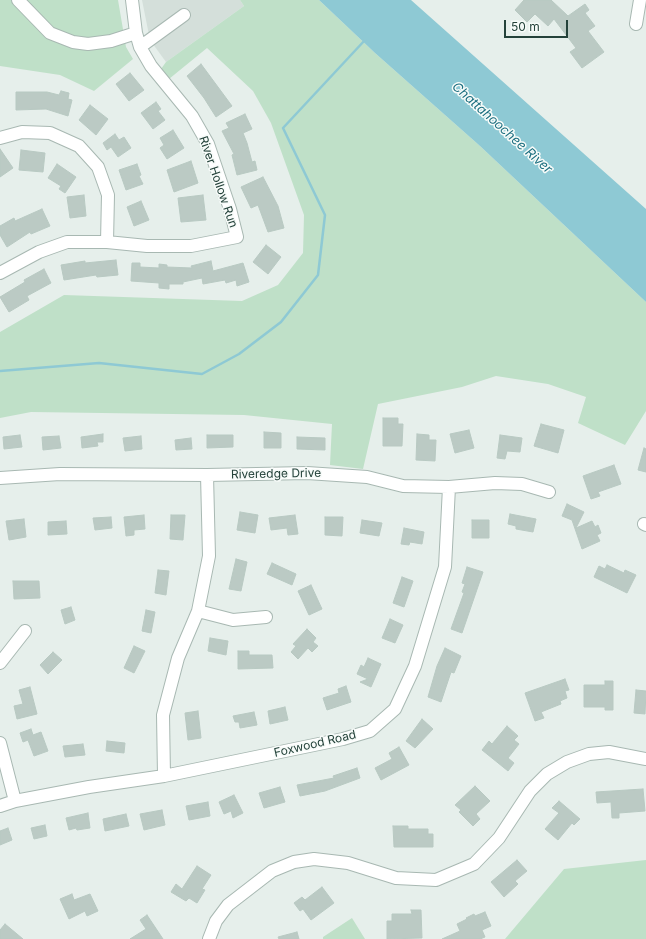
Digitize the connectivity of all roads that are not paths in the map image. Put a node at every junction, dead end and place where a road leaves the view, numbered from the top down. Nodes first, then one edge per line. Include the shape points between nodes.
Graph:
1 (18, 0) edge
2 (132, 0) edge
3 (640, 0) edge
4 (184, 15) dead end
5 (636, 24) dead end
6 (136, 33) junction
7 (140, 47) junction
8 (0, 138) edge
9 (107, 242) junction
10 (0, 273) edge
11 (208, 475) junction
12 (0, 478) edge
13 (449, 487) junction
14 (549, 492) dead end
15 (198, 611) junction
16 (266, 617) dead end
17 (25, 631) dead end
18 (0, 663) edge
19 (0, 743) edge
20 (646, 758) edge
21 (164, 776) junction
22 (15, 801) junction
23 (0, 806) edge
24 (209, 939) edge

1 - 6 street via 50,33 73,42 88,44 111,41
2 - 6 street, River Hollow Run
3 - 5 street
4 - 7 street
6 - 7 street, River Hollow Run
7 - 9 street, River Hollow Run via 192,116 208,144 237,237 191,246 147,246
8 - 9 street via 22,132 50,133 79,146 98,167 108,195
9 - 10 street, River Hollow Run via 67,242 39,252
11 - 12 street, Riveredge Drive via 60,474
11 - 13 street, Riveredge Drive via 336,474 367,477 402,486
11 - 15 street via 209,556
13 - 14 street, Riveredge Drive via 522,484
13 - 21 street, Foxwood Road via 445,567 414,666 395,709 370,731 343,739
15 - 16 street via 233,620
15 - 21 street via 178,658 163,715
17 - 18 street
19 - 22 street
20 - 24 street via 609,752 589,754 567,762 547,774 530,791 499,838 474,864 436,880 396,878 348,864 314,860 294,862 272,872 228,905 216,921
21 - 22 street, Foxwood Road
22 - 23 street, Foxwood Road

